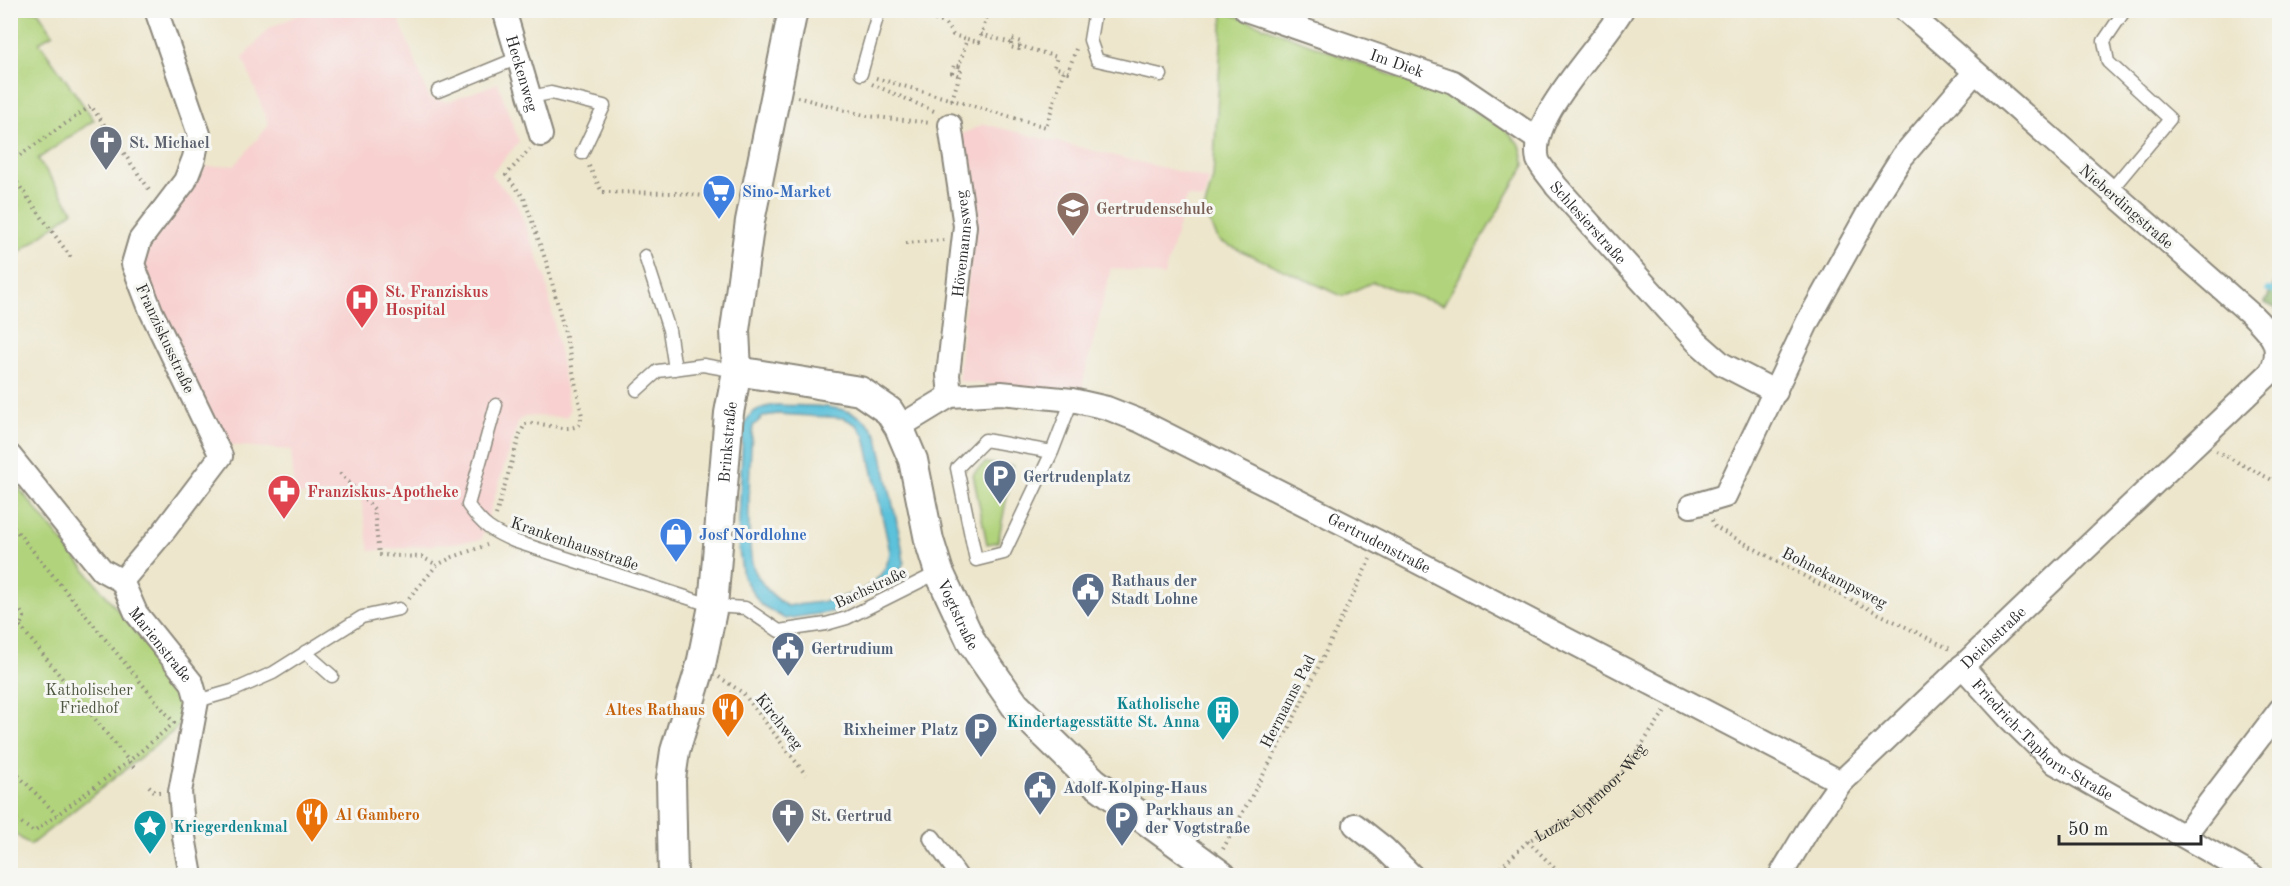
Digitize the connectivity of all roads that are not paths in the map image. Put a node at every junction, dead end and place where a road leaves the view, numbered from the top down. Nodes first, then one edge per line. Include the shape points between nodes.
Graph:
1 (156, 10) edge
2 (504, 10) edge
3 (794, 10) edge
4 (879, 10) edge
5 (1095, 10) edge
6 (1246, 10) edge
7 (1622, 10) edge
8 (1905, 10) edge
9 (2125, 10) edge
10 (518, 58) junction
11 (1975, 72) junction
12 (861, 74) road end
13 (1161, 75) dead end
14 (438, 91) dead end
15 (530, 98) junction
16 (950, 125) road end
17 (541, 135) road end
18 (1537, 139) junction
19 (582, 153) road end
20 (2110, 191) junction
21 (645, 256) dead end
22 (2278, 360) edge
23 (675, 369) junction
24 (737, 371) junction
25 (637, 390) dead end
26 (1776, 392) junction
27 (950, 396) junction
28 (1072, 400) junction
29 (496, 405) dead end
30 (2226, 415) joint
31 (899, 427) junction
32 (1052, 452) junction
33 (10, 456) edge
34 (1699, 504) road end
35 (939, 572) junction
36 (123, 581) junction
37 (713, 606) junction
38 (399, 609) road end
39 (305, 652) junction
40 (1962, 666) junction
41 (332, 676) dead end
42 (197, 701) junction
43 (2280, 710) edge
44 (1841, 782) junction
45 (1355, 825) dead end
46 (2184, 836) junction
47 (932, 838) dead end
48 (1217, 872) edge
49 (191, 876) edge
50 (673, 876) edge
51 (959, 876) edge
52 (1412, 876) edge
53 (1780, 876) edge
54 (2253, 876) edge

1 - 36 street, Franziskusstraße via 199,134 185,181 140,240 133,264 151,311 221,456
2 - 10 street, Heckenweg
3 - 24 street, Brinkstraße via 753,202 735,330
4 - 12 lane
5 - 13 lane via 1090,40 1097,60
6 - 18 street, Im Diek via 1453,82
7 - 18 street via 1547,114
8 - 11 street, Nieberdingstraße
9 - 20 lane via 2103,41 2108,62 2170,119
10 - 14 lane
10 - 15 street, Heckenweg
11 - 20 street, Nieberdingstraße
11 - 26 street via 1902,157 1878,195 1808,321
15 - 17 street, Heckenweg
15 - 19 lane via 551,93 604,106
16 - 27 street, Hövemannsweg via 963,210 948,375
18 - 26 street, Schlesierstraße via 1538,161 1556,186 1697,342 1722,364
20 - 22 street, Nieberdingstraße via 2269,332
21 - 23 lane via 669,330
22 - 30 street, Nieberdingstraße via 2271,372
23 - 24 lane via 703,365
23 - 25 lane via 658,371
24 - 31 street, Vogtstraße via 860,391 889,411
24 - 37 street, Brinkstraße via 729,413
26 - 34 street via 1725,496
27 - 28 street, Gertrudenstraße via 1001,393
27 - 31 street, Gertrudenstraße
28 - 32 lane
28 - 44 street, Gertrudenstraße via 1140,421
29 - 37 lane, Krankenhausstraße via 468,505 481,524 514,541
30 - 40 street, Deichstraße
31 - 35 street, Vogtstraße via 913,460
32 - 32 lane via 1004,553 976,560 957,468 985,440
33 - 36 street via 102,570
35 - 37 lane, Bachstraße via 847,618 826,624 779,631 745,608
35 - 48 street, Vogtstraße via 972,643 1015,705 1094,782
36 - 42 street, Marienstraße via 136,613 192,683
37 - 50 street, Brinkstraße via 670,779
38 - 39 lane via 362,617
39 - 41 lane
39 - 42 lane via 273,673
40 - 44 street, Deichstraße
40 - 46 street, Friedrich-Taphorn-Straße via 2055,763
42 - 49 street, Marienstraße via 180,792
43 - 46 street
44 - 53 street, Deichstraße
45 - 52 street
46 - 54 street, Friedrich-Taphorn-Straße
47 - 51 street

